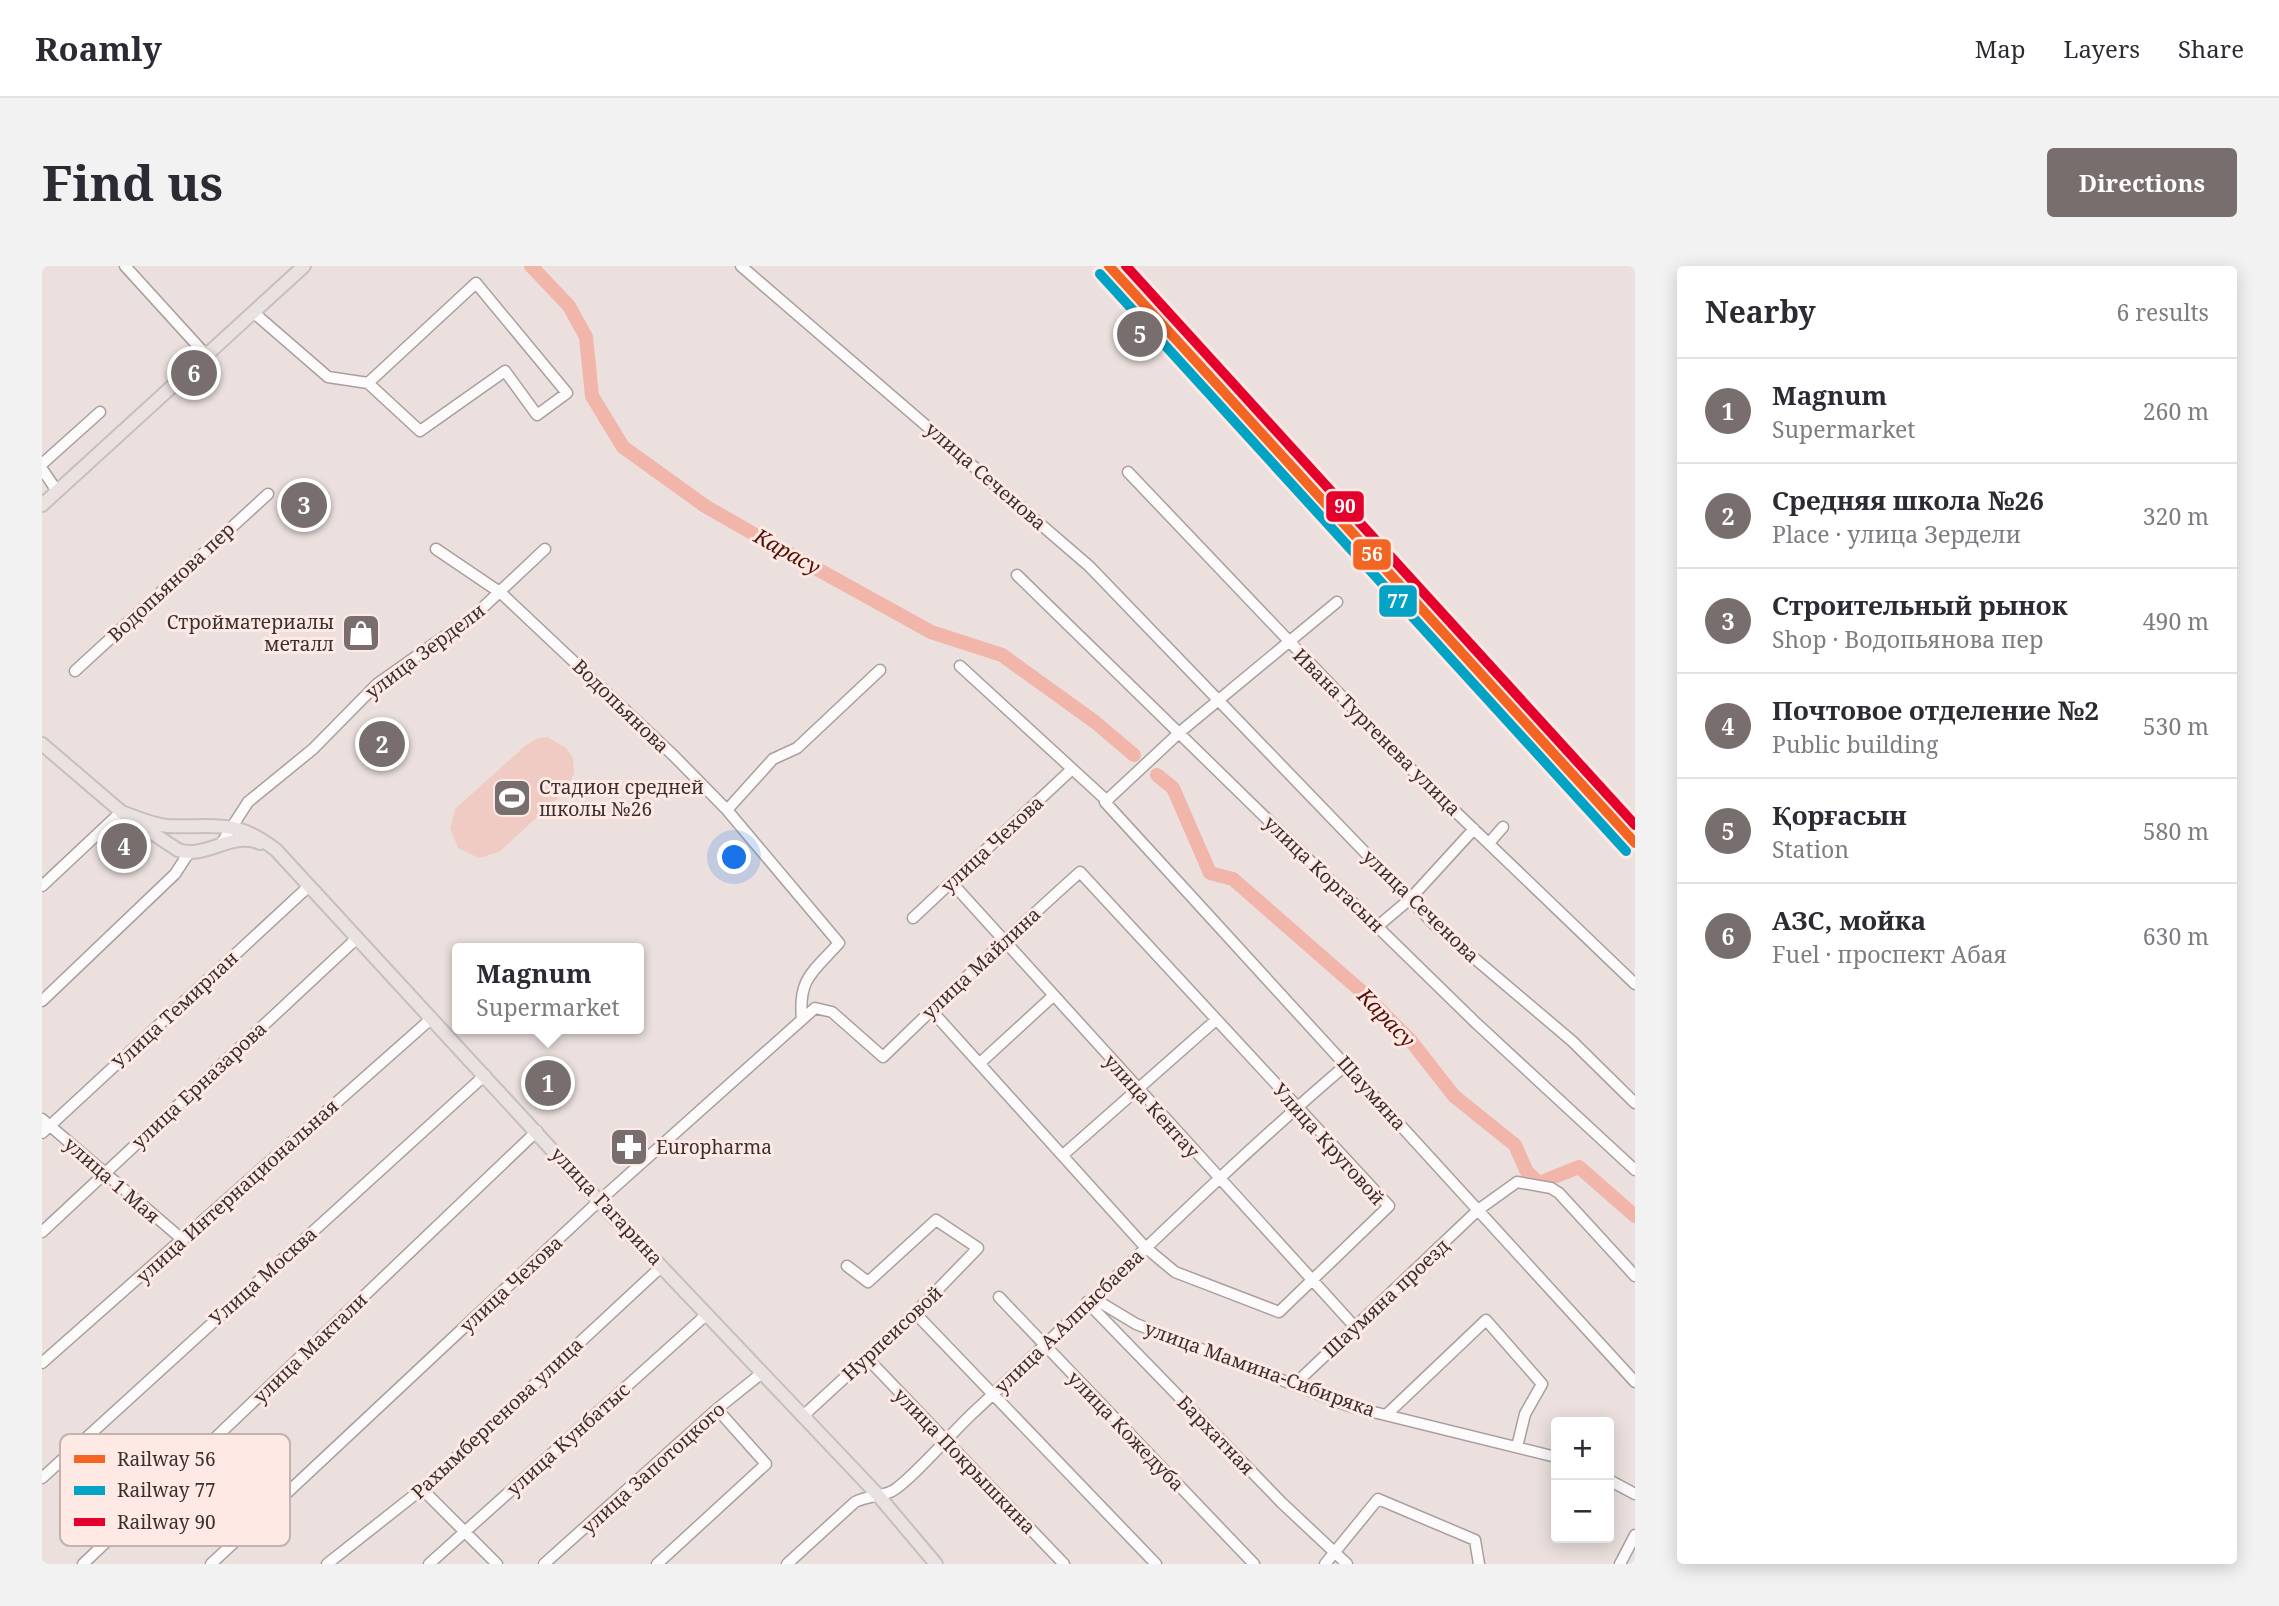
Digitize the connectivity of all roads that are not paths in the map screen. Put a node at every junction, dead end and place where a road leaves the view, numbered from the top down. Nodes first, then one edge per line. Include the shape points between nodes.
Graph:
1 (125, 266) edge
2 (304, 266) edge
3 (741, 266) edge
4 (253, 312) junction
5 (206, 355) junction
6 (368, 383) junction
7 (100, 412) dead end
8 (42, 464) edge
9 (42, 470) edge
10 (1128, 472) dead end
11 (57, 491) junction
12 (268, 494) dead end
13 (42, 505) edge
14 (436, 549) dead end
15 (545, 549) dead end
16 (1017, 575) dead end
17 (501, 593) junction
18 (1338, 601) dead end
19 (1288, 642) junction
20 (960, 666) dead end
21 (880, 670) dead end
22 (75, 671) dead end
23 (1217, 700) junction
24 (1180, 732) junction
25 (42, 744) edge
26 (1071, 769) junction
27 (1106, 803) junction
28 (727, 810) junction
29 (121, 812) junction
30 (204, 826) junction
31 (231, 826) junction
32 (1503, 827) dead end
33 (1474, 829) junction
34 (163, 832) junction
35 (1489, 843) junction
36 (222, 844) junction
37 (204, 849) junction
38 (276, 850) junction
39 (188, 853) junction
40 (1080, 872) joint
41 (952, 883) junction
42 (42, 886) edge
43 (308, 887) junction
44 (1410, 899) junction
45 (913, 918) dead end
46 (1378, 926) junction
47 (356, 939) junction
48 (1003, 940) junction
49 (1635, 984) edge
50 (1053, 996) junction
51 (42, 1001) edge
52 (932, 1010) junction
53 (432, 1018) junction
54 (802, 1019) junction
55 (1216, 1020) junction
56 (883, 1057) joint
57 (980, 1063) junction
58 (1346, 1065) junction
59 (485, 1075) junction
60 (1138, 1090) junction
61 (1635, 1103) edge
62 (1297, 1107) junction
63 (44, 1126) edge
64 (537, 1131) junction
65 (1063, 1155) junction
66 (1635, 1170) edge
67 (105, 1173) junction
68 (1219, 1180) junction
69 (599, 1201) junction
70 (1478, 1210) junction
71 (42, 1232) edge
72 (183, 1240) junction
73 (1145, 1247) junction
74 (662, 1266) junction
75 (848, 1266) dead end
76 (1635, 1276) edge
77 (1312, 1281) junction
78 (999, 1297) dead end
79 (1090, 1300) junction
80 (707, 1314) junction
81 (915, 1314) junction
82 (1355, 1327) junction
83 (1044, 1346) junction
84 (867, 1358) junction
85 (42, 1363) edge
86 (762, 1373) junction
87 (1635, 1382) edge
88 (1294, 1385) junction
89 (992, 1394) junction
90 (717, 1409) junction
91 (1386, 1415) junction
92 (803, 1416) junction
93 (90, 1434) edge
94 (219, 1434) edge
95 (943, 1440) junction
96 (1517, 1447) junction
97 (1551, 1456) edge
98 (60, 1462) edge
99 (42, 1478) edge
100 (1614, 1483) edge
101 (422, 1489) junction
102 (290, 1490) edge
103 (877, 1494) junction
104 (1635, 1494) edge
105 (464, 1532) junction
106 (1635, 1535) edge
107 (102, 1546) edge
108 (230, 1546) edge
109 (1334, 1552) junction
110 (83, 1564) edge
111 (211, 1564) edge
112 (327, 1564) edge
113 (429, 1564) edge
114 (497, 1564) edge
115 (544, 1564) edge
116 (657, 1564) edge
117 (787, 1564) edge
118 (936, 1564) edge
119 (1064, 1564) edge
120 (1156, 1564) edge
121 (1254, 1564) edge
122 (1325, 1564) edge
123 (1347, 1564) edge
124 (1479, 1564) edge
125 (1620, 1564) edge

1 - 5 street
2 - 4 main road
3 - 23 street, улица Сеченова via 1089,566
4 - 5 main road
4 - 6 street via 328,377
5 - 11 main road
6 - 6 street via 420,430 505,371 537,415 567,393 476,283
7 - 8 street
9 - 11 street
10 - 19 street, Ивана Тургенева улица
11 - 13 main road
12 - 22 street, Водопьянова пер
14 - 17 street, Водопьянова
15 - 17 street, улица Зердели
16 - 24 street, улица Коргасын
17 - 28 street, Водопьянова
17 - 31 street, улица Зердели via 377,684 313,749 248,802
18 - 19 street
19 - 23 street
19 - 33 street, Ивана Тургенева улица
20 - 26 street, Шаумяна
21 - 28 street via 797,748 773,759
23 - 24 street
23 - 44 street, улица Сеченова
24 - 27 street
24 - 46 street, улица Коргасын
25 - 29 main road, улица Гагарина
26 - 27 street, Шаумяна
26 - 41 street, улица Чехова
27 - 58 street, Шаумяна
28 - 54 street, Водопьянова via 839,943 803,982 799,996
29 - 34 main road, улица Гагарина
29 - 42 street
30 - 31 main road, улица Гагарина
30 - 34 main road, улица Гагарина
30 - 37 main road
31 - 36 street, улица Зердели
31 - 38 main road, улица Гагарина via 255,834
32 - 35 street
33 - 35 street, Ивана Тургенева улица
33 - 44 street
34 - 39 main road, улица Гагарина
35 - 49 street, Ивана Тургенева улица
36 - 37 main road
36 - 38 main road via 253,839
37 - 39 main road
38 - 43 main road, улица Гагарина
39 - 51 street via 176,874
40 - 48 street, улица Майлина
40 - 55 street, Улица Круговой
41 - 45 street, улица Чехова
41 - 48 street, улица Кентау
43 - 47 main road, улица Гагарина
43 - 63 street, Улица Темирлан
44 - 46 street
44 - 61 street, улица Сеченова via 1572,1041
46 - 66 street, улица Коргасын
47 - 53 main road, улица Гагарина
47 - 67 street, улица Ерназарова
48 - 50 street, улица Кентау
48 - 52 street, улица Майлина
50 - 57 street
50 - 60 street, улица Кентау
52 - 56 street, улица Майлина
52 - 57 street, Улица Круговой
53 - 59 main road, улица Гагарина
53 - 72 street, улица Интернациональная
54 - 56 street, улица Чехова via 815,1008 832,1012
54 - 69 street, улица Чехова
55 - 60 street
55 - 62 street, Улица Круговой
57 - 65 street, Улица Круговой
58 - 62 street, улица А.Алпысбаева
58 - 70 street, Шаумяна
59 - 64 main road, улица Гагарина
59 - 93 street, Улица Москва
60 - 65 street
60 - 68 street, улица Кентау
62 - 68 street, улица А.Алпысбаева
62 - 77 street, Улица Круговой via 1389,1206
63 - 67 street, улица 1 Мая
64 - 69 main road, улица Гагарина
64 - 94 street, улица Мактали
65 - 73 street, Улица Круговой
67 - 71 street, улица Ерназарова
67 - 72 street, улица 1 Мая
68 - 73 street, улица А.Алпысбаева
68 - 77 street, улица Кентау
69 - 74 main road, улица Гагарина
69 - 102 street, улица Чехова
70 - 76 street, Шаумяна проезд via 1517,1182 1551,1188
70 - 82 street, Шаумяна проезд
70 - 87 street, Шаумяна
72 - 85 street, улица Интернациональная
73 - 77 street, Улица Круговой via 1175,1272 1279,1312
73 - 79 street, улица А.Алпысбаева
74 - 80 main road, улица Гагарина
74 - 101 street, Рахымбергенова улица
75 - 81 street, Нурпеисовой via 868,1282 936,1220 978,1248
77 - 82 street, улица Кентау
78 - 83 street, улица Кожедуба
79 - 83 street, улица А.Алпысбаева
79 - 88 street, улица Мамина-Сибиряка via 1136,1324
79 - 109 street, Бархатная
80 - 86 main road, улица Гагарина
80 - 105 street, улица Кунбатыс
81 - 84 street, Нурпеисовой
81 - 89 street
82 - 88 street, Шаумяна проезд
83 - 89 street, улица А.Алпысбаева
83 - 121 street, улица Кожедуба
84 - 92 street, Нурпеисовой
84 - 95 street, улица Покрышкина
86 - 90 street, улица Запотоцкого
86 - 92 main road, улица Гагарина
88 - 91 street, улица Мамина-Сибиряка
89 - 95 street, улица А.Алпысбаева
89 - 120 street
90 - 115 street, улица Запотоцкого
90 - 116 street via 766,1464
91 - 96 street, улица Мамина-Сибиряка
91 - 96 street via 1486,1320 1542,1384 1525,1414
92 - 103 main road, улица Гагарина
95 - 103 street, улица А.Алпысбаева via 903,1483
95 - 119 street, улица Покрышкина
96 - 97 street, улица Мамина-Сибиряка
98 - 99 street, Улица Москва
100 - 104 street
101 - 105 street
101 - 112 street, Рахымбергенова улица
103 - 117 street, улица А.Алпысбаева via 855,1502
103 - 118 main road, улица Гагарина
105 - 113 street, улица Кунбатыс
105 - 114 street
106 - 125 street
107 - 110 street, улица Мактали
108 - 111 street, улица Чехова
109 - 122 street
109 - 123 street, Бархатная
109 - 124 street via 1378,1499 1475,1540

